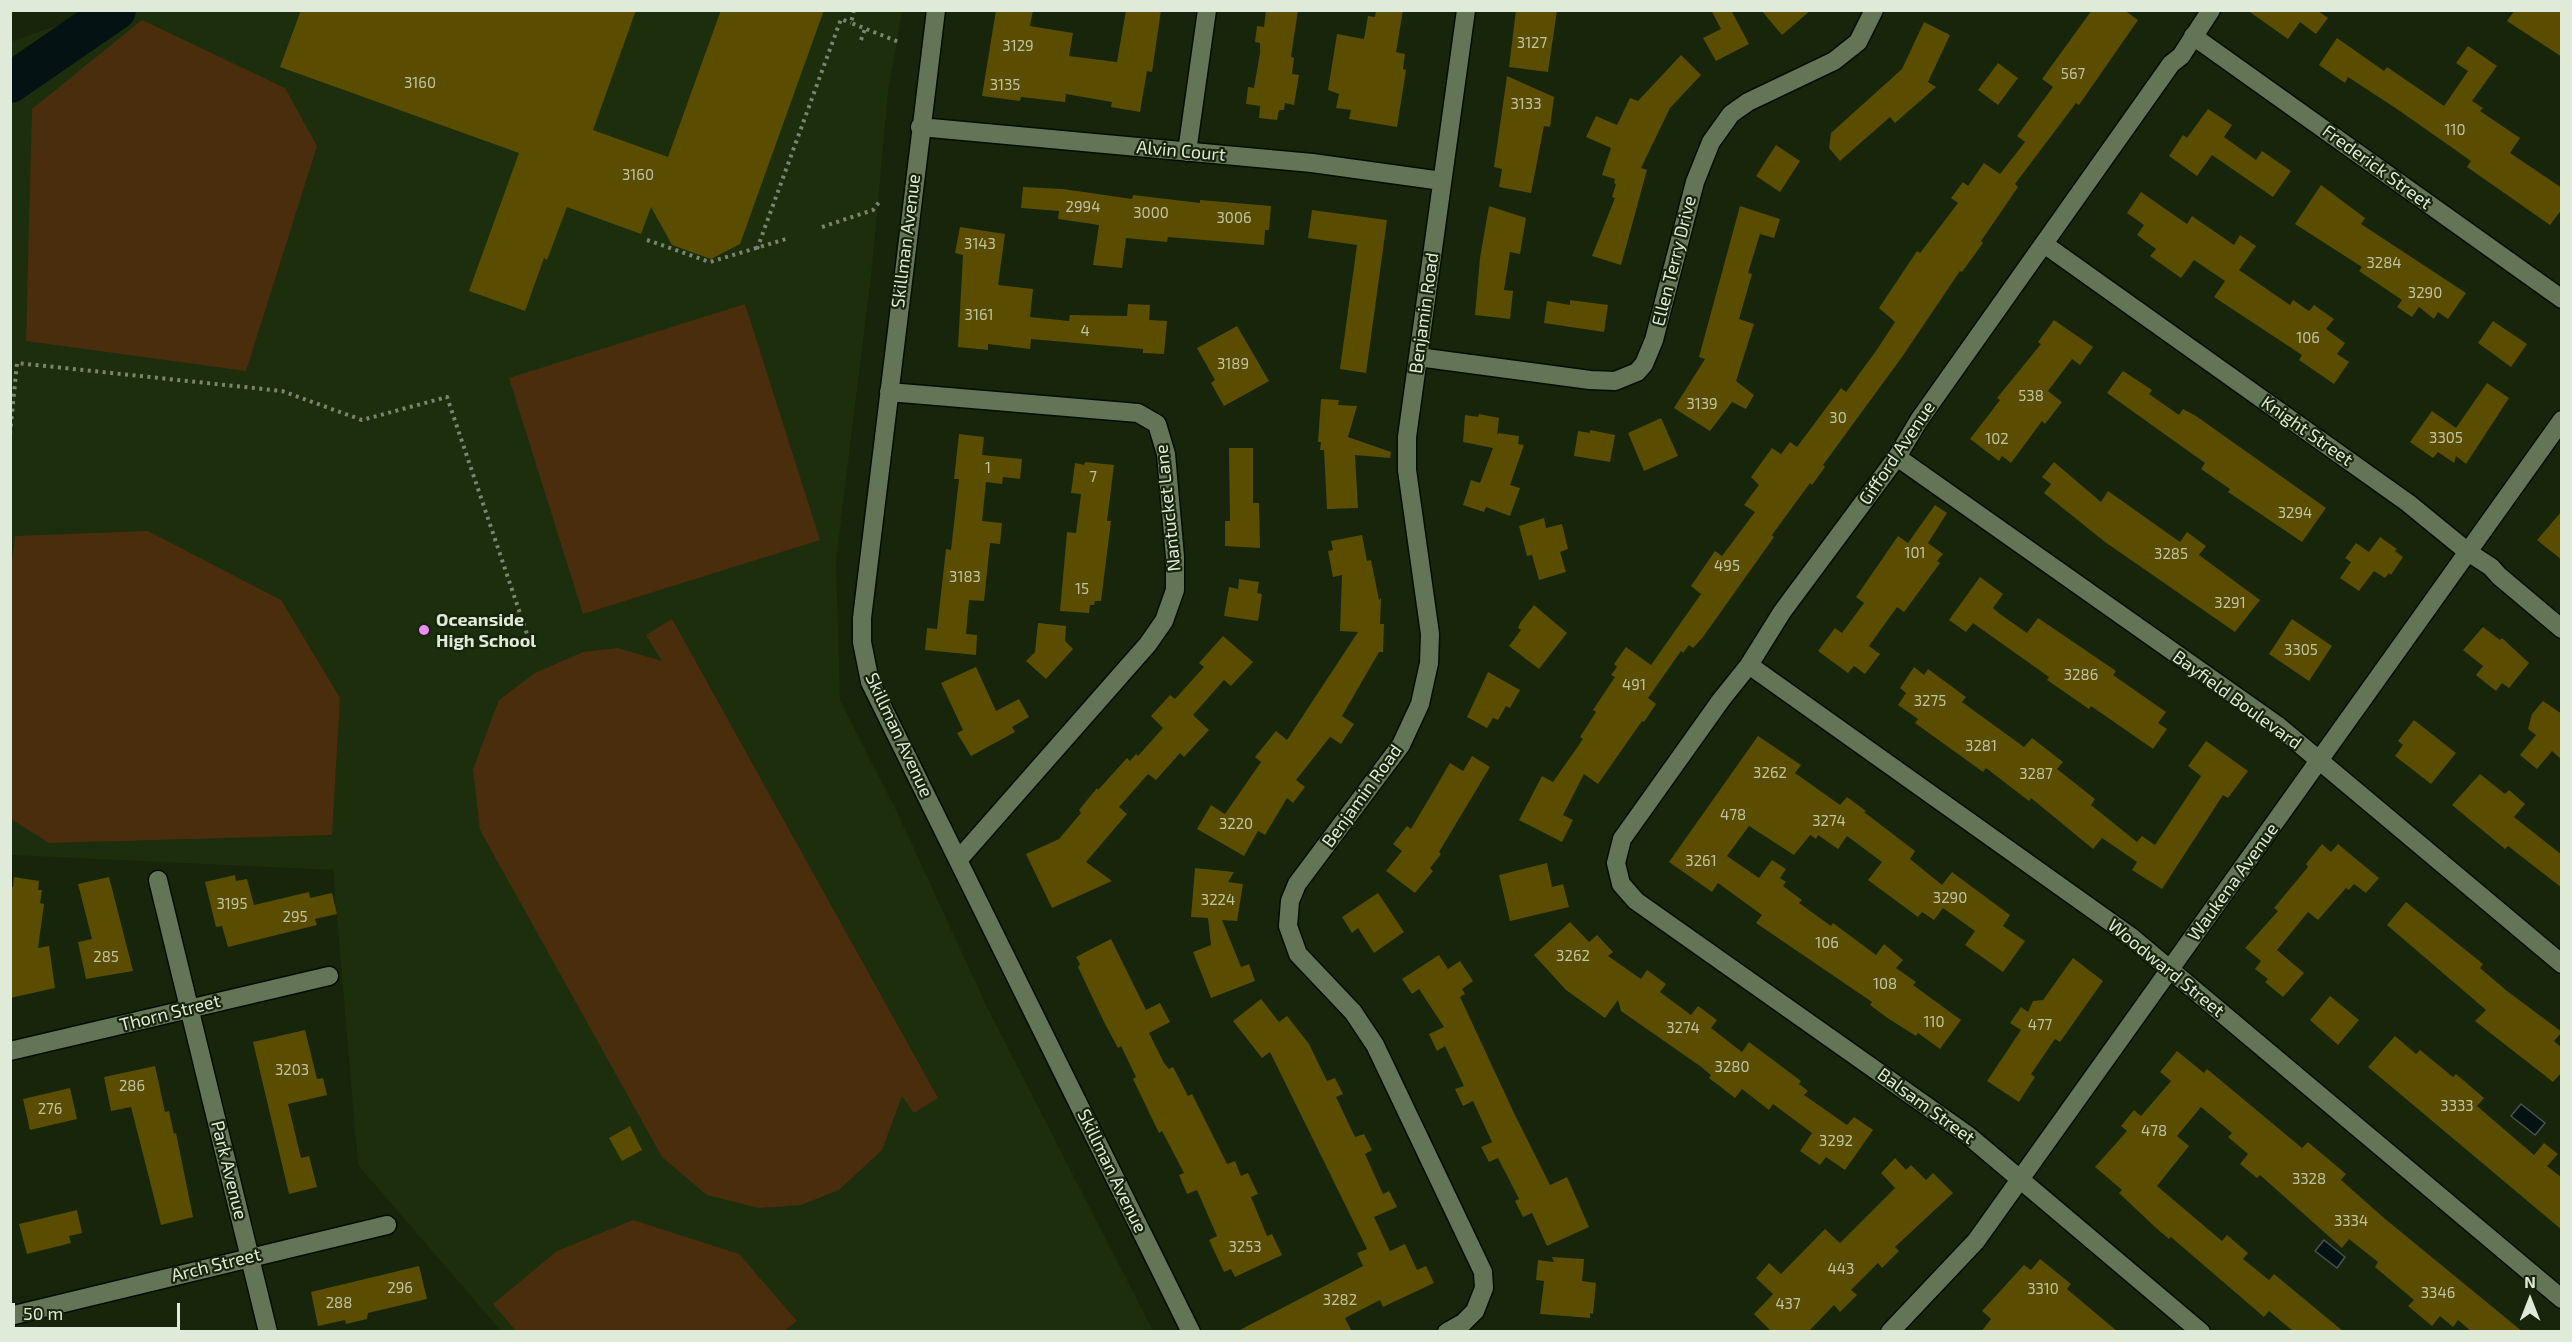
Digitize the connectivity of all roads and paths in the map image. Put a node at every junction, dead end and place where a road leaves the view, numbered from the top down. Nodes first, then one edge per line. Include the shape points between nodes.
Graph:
1 (854, 10) edge
2 (936, 10) edge
3 (1207, 10) edge
4 (1466, 10) edge
5 (1874, 10) edge
6 (2211, 10) edge
7 (851, 22) junction
8 (865, 28) junction
9 (2193, 36) junction
10 (861, 40) dead end
11 (899, 42) dead end
12 (920, 127) junction
13 (1187, 152) junction
14 (1442, 181) junction
15 (880, 201) dead end
16 (822, 227) dead end
17 (786, 239) dead end
18 (647, 240) dead end
19 (2044, 244) junction
20 (757, 249) junction
21 (2562, 299) edge
22 (1418, 357) junction
23 (889, 392) junction
24 (2562, 420) edge
25 (10, 434) edge
26 (1897, 457) junction
27 (2468, 552) junction
28 (2562, 629) edge
29 (527, 634) dead end
30 (1749, 665) junction
31 (2319, 762) junction
32 (959, 859) junction
33 (158, 880) dead end
34 (1636, 901) joint
35 (2562, 964) edge
36 (2170, 971) junction
37 (329, 976) dead end
38 (189, 1008) junction
39 (10, 1051) edge
40 (2020, 1180) junction
41 (387, 1225) dead end
42 (250, 1257) junction
43 (2562, 1299) edge
44 (10, 1316) edge
45 (268, 1332) edge
46 (1191, 1332) edge
47 (1447, 1332) edge
48 (1890, 1332) edge
49 (2201, 1332) edge

1 - 7 path
2 - 12 street, Skillman Avenue
3 - 13 street
4 - 14 street, Benjamin Road
5 - 22 street, Ellen Terry Drive via 1858,42 1834,61 1748,102 1731,114 1712,142 1695,182 1654,339 1637,372 1615,381 1590,380
6 - 9 street, Gifford Avenue
7 - 8 path
7 - 20 path via 841,19
8 - 10 path
8 - 11 path
9 - 19 street, Gifford Avenue
9 - 21 street, Frederick Street
12 - 13 street, Alvin Court
12 - 23 street, Skillman Avenue
13 - 14 street, Alvin Court via 1312,162
14 - 22 street, Benjamin Road
15 - 16 path via 873,210
17 - 20 path
18 - 20 path via 710,262
19 - 26 street, Gifford Avenue
19 - 27 street, Knight Street via 2408,503
22 - 47 street, Benjamin Road via 1407,437 1407,470 1430,634 1427,674 1420,704 1401,745 1297,884 1290,901 1288,926 1298,954 1353,1012 1375,1045 1483,1272 1484,1288 1475,1311
23 - 32 street, Skillman Avenue via 862,642 870,682
23 - 32 street, Nantucket Lane via 1138,413 1157,424 1166,454 1175,590 1164,621 1148,645
24 - 27 street, Waukena Avenue
25 - 29 path via 17,363 282,391 362,420 447,397
26 - 30 street, Gifford Avenue via 1782,612
26 - 31 street, Bayfield Boulevard via 2277,725
27 - 28 street, Knight Street via 2492,567
27 - 31 street, Waukena Avenue
30 - 34 street, Gifford Avenue via 1720,699 1622,839 1616,863 1621,884
30 - 36 street, Woodward Street via 2130,936
31 - 35 street, Bayfield Boulevard
31 - 36 street, Waukena Avenue
32 - 46 street, Skillman Avenue
33 - 38 street, Park Avenue
34 - 40 street, Balsam Street via 1969,1136
36 - 40 street, Waukena Avenue
36 - 43 street, Woodward Street
37 - 38 street, Thorn Street
38 - 39 street, Thorn Street
38 - 42 street, Park Avenue
40 - 48 street, Waukena Avenue via 1976,1241
40 - 49 street, Balsam Street
41 - 42 street, Arch Street
42 - 44 street, Arch Street
42 - 45 street, Park Avenue

